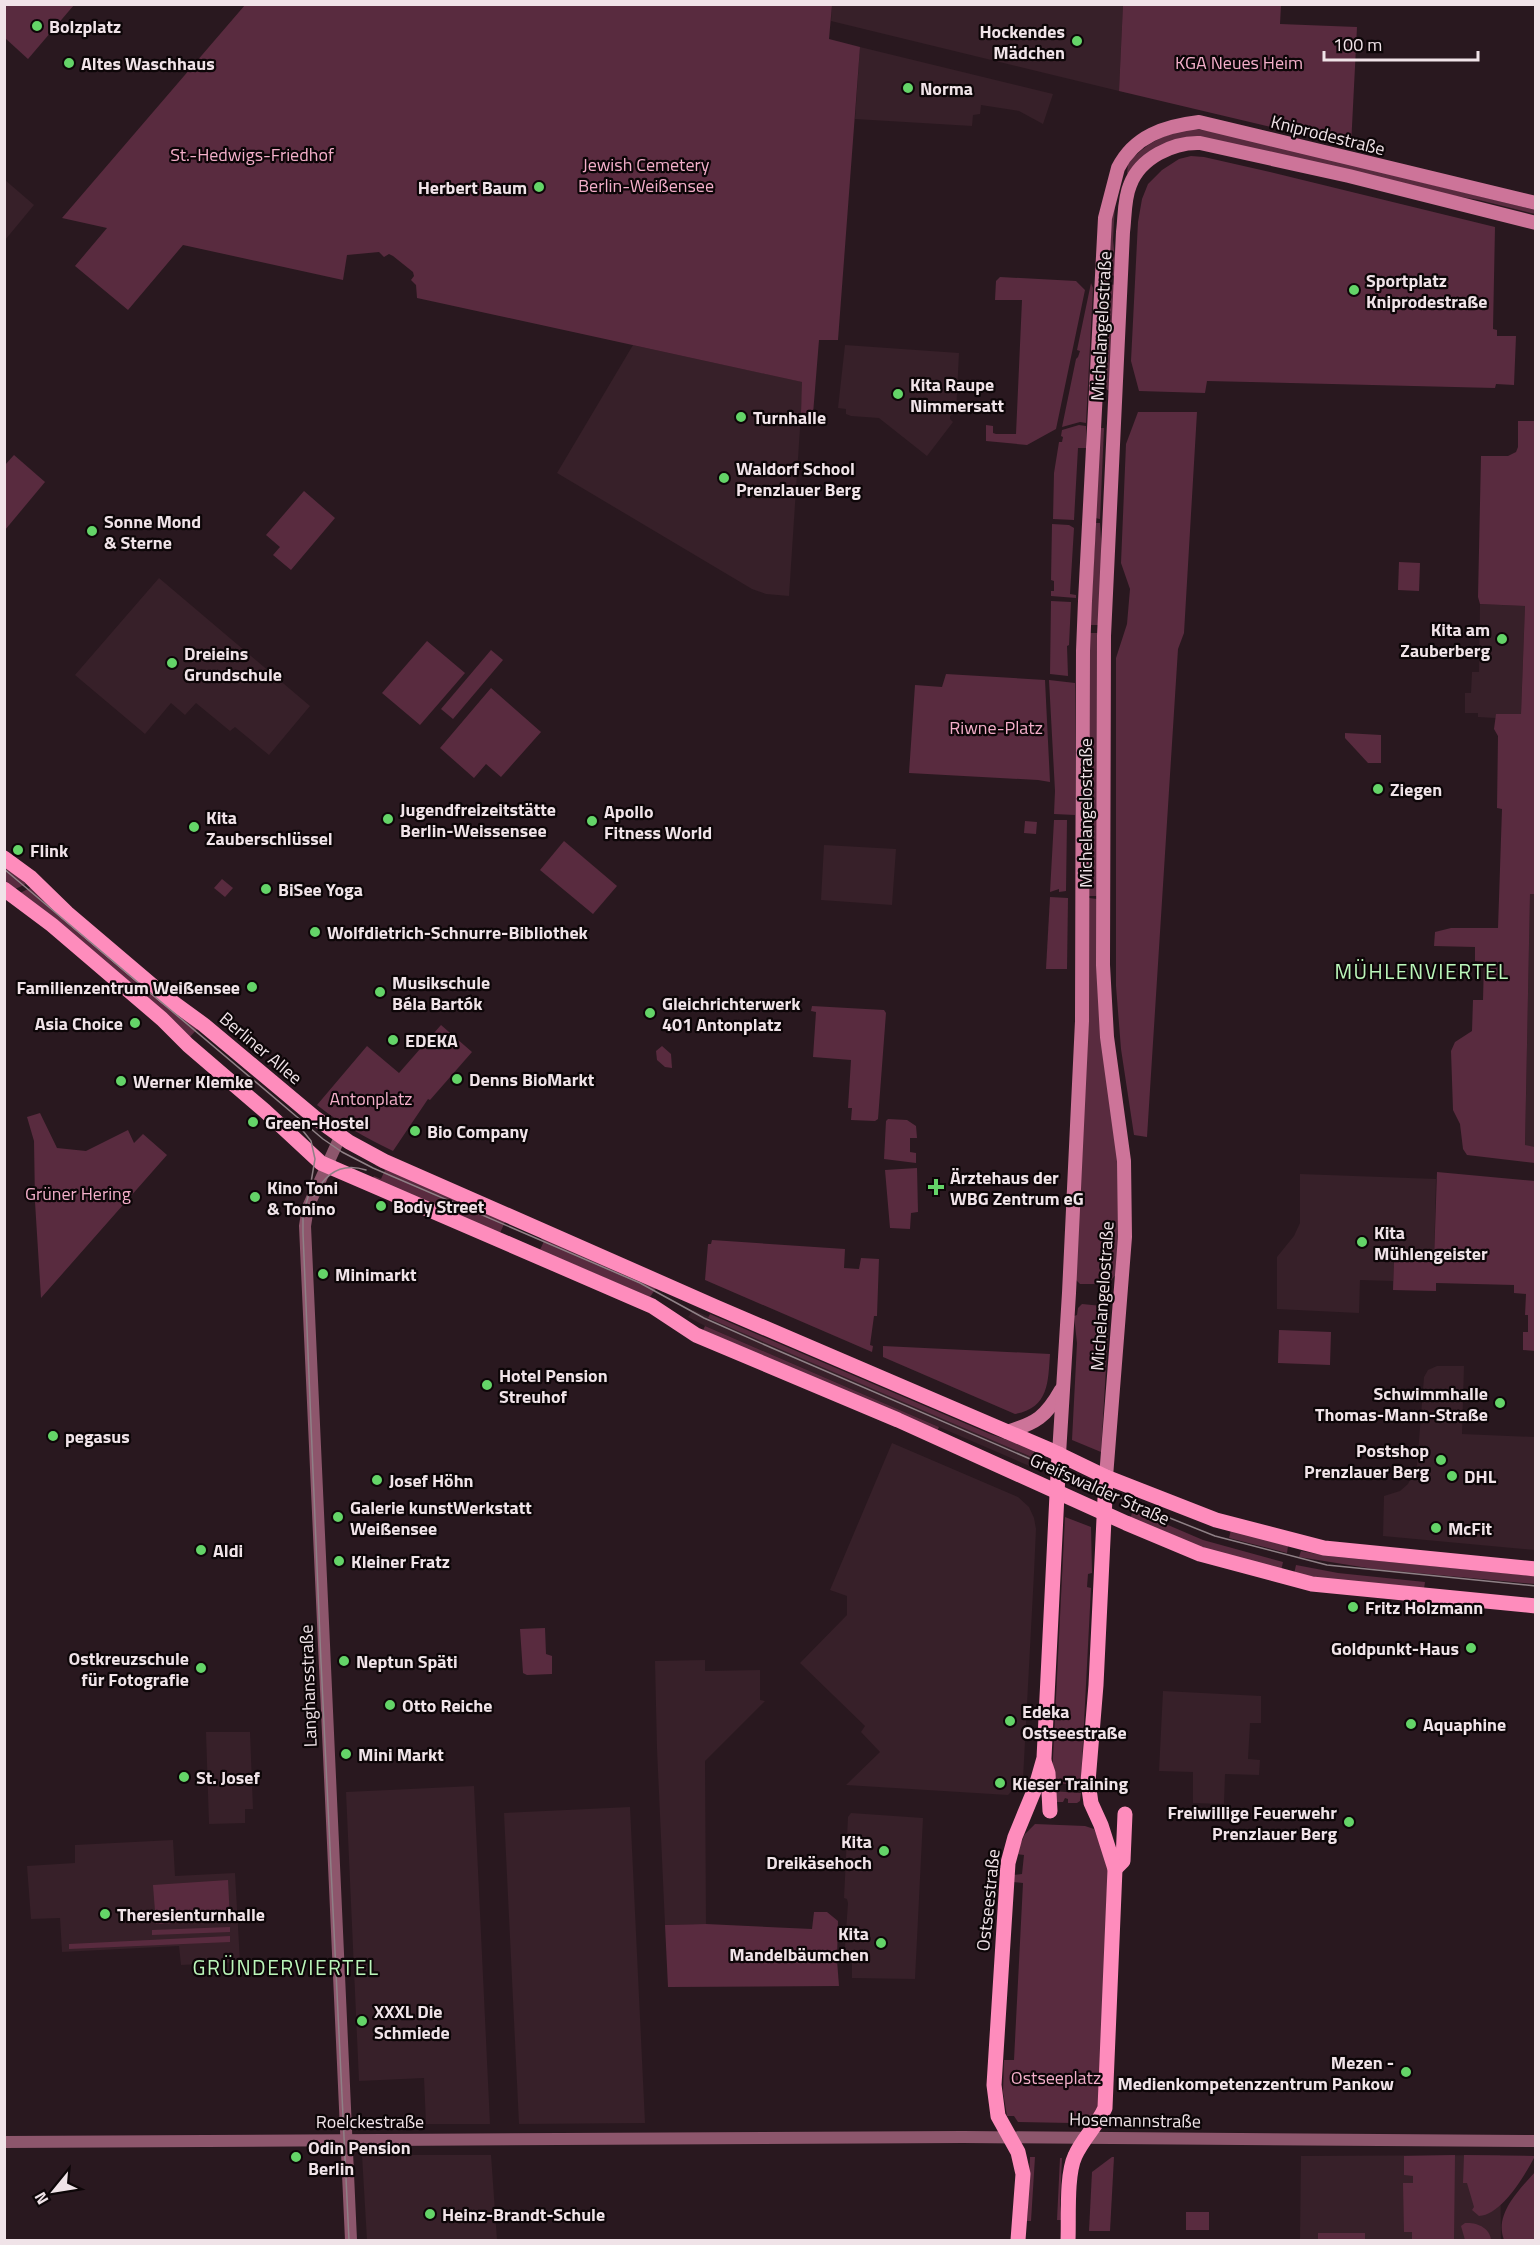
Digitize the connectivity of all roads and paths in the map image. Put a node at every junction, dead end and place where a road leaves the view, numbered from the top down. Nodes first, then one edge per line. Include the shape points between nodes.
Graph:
1 (1154, 157) joint
2 (1121, 161) joint
3 (1536, 203) edge
4 (1536, 223) edge
5 (4, 858) edge
6 (4, 889) edge
7 (340, 1137) junction
8 (326, 1165) junction
9 (687, 1294) joint
10 (1063, 1388) junction
11 (1007, 1432) junction
12 (1059, 1454) junction
13 (1106, 1477) junction
14 (1058, 1491) junction
15 (1104, 1512) junction
16 (1536, 1569) edge
17 (1536, 1606) edge
18 (1044, 1758) junction
19 (1050, 1811) dead end
20 (1125, 1814) dead end
21 (1115, 1869) junction
22 (1008, 2137) junction
23 (735, 2138) joint
24 (1086, 2138) junction
25 (346, 2140) junction
26 (1536, 2141) edge
27 (4, 2142) edge
28 (351, 2241) edge
29 (1018, 2241) edge
30 (1068, 2241) edge

1 - 4 main road, Kniprodestraße via 1190,142 1210,144
1 - 13 main road, Michelangelostraße via 1130,184 1123,232 1104,636 1103,965 1107,1038 1122,1135 1126,1195
2 - 3 main road, Kniprodestraße via 1158,130 1199,122
2 - 10 main road, Michelangelostraße via 1105,218 1084,629 1083,1021
5 - 7 main road, Berliner Allee via 167,998
6 - 8 main road via 162,1019
7 - 8 street, Langhansstraße
7 - 9 main road, Berliner Allee via 384,1161
8 - 14 main road, Greifswalder Straße via 652,1306 696,1335
8 - 25 street, Langhansstraße via 308,1207 305,1226
9 - 11 main road, Greifswalder Straße
10 - 11 main road via 1044,1416
10 - 12 main road, Michelangelostraße
11 - 12 main road, Greifswalder Straße
12 - 13 main road, Greifswalder Straße
12 - 14 main road, Ostseestraße
13 - 15 main road
13 - 16 main road, Greifswalder Straße via 1216,1520 1324,1548
14 - 15 main road, Greifswalder Straße
14 - 18 main road, Ostseestraße
15 - 17 main road, Greifswalder Straße via 1200,1554 1312,1584
15 - 21 main road via 1088,1782 1091,1803
18 - 19 main road
18 - 22 main road, Ostseestraße via 1008,1863 994,2085 998,2116
20 - 21 main road via 1123,1861
21 - 24 main road via 1105,2108
22 - 23 street, Hosemannstraße
22 - 24 street, Hosemannstraße
22 - 29 main road, Ostseestraße via 1018,2152 1023,2174
23 - 25 street, Roelckestraße
24 - 26 street, Hosemannstraße
24 - 30 main road via 1073,2158
25 - 27 street, Roelckestraße
25 - 28 street, Langhansstraße

